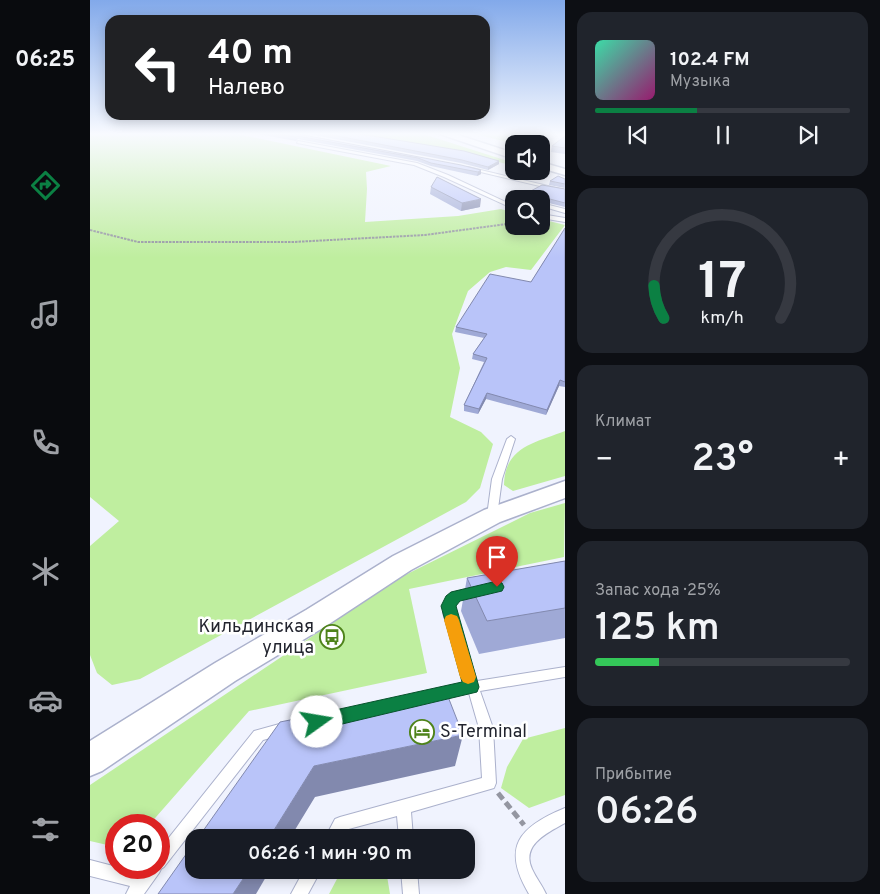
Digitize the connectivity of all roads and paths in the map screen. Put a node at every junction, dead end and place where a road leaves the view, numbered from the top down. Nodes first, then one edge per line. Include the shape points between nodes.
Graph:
1 (443, 175) edge
2 (494, 175) edge
3 (565, 191) edge
4 (505, 204) edge
5 (550, 206) edge
6 (565, 210) edge
7 (550, 218) edge
8 (565, 220) edge
9 (505, 224) edge
10 (90, 230) edge
11 (511, 439) dead end
12 (565, 489) edge
13 (492, 516) junction
14 (491, 588) edge
15 (565, 672) edge
16 (471, 687) junction
17 (423, 698) edge
18 (298, 726) edge
19 (90, 760) edge
20 (489, 783) junction
21 (403, 807) junction
22 (565, 815) edge
23 (337, 829) edge
24 (405, 829) edge
25 (532, 834) junction
26 (170, 848) edge
27 (90, 868) edge
28 (308, 879) edge
29 (410, 879) edge
30 (139, 888) edge
31 (299, 894) edge
32 (411, 894) edge
33 (538, 894) edge

1 - 4 lane
2 - 3 lane
5 - 6 lane
7 - 8 lane
9 - 10 path via 446,233 308,243 138,242
11 - 13 lane via 496,479
12 - 13 street
13 - 19 street via 402,563
14 - 16 lane via 456,596 449,606
15 - 16 lane
16 - 17 lane
16 - 20 lane via 486,728
18 - 26 lane via 259,735
20 - 21 lane
20 - 25 path
21 - 23 lane via 340,824
21 - 24 lane
22 - 25 lane
25 - 33 lane via 526,840 522,853 523,866
27 - 30 lane
28 - 31 lane
29 - 32 lane

